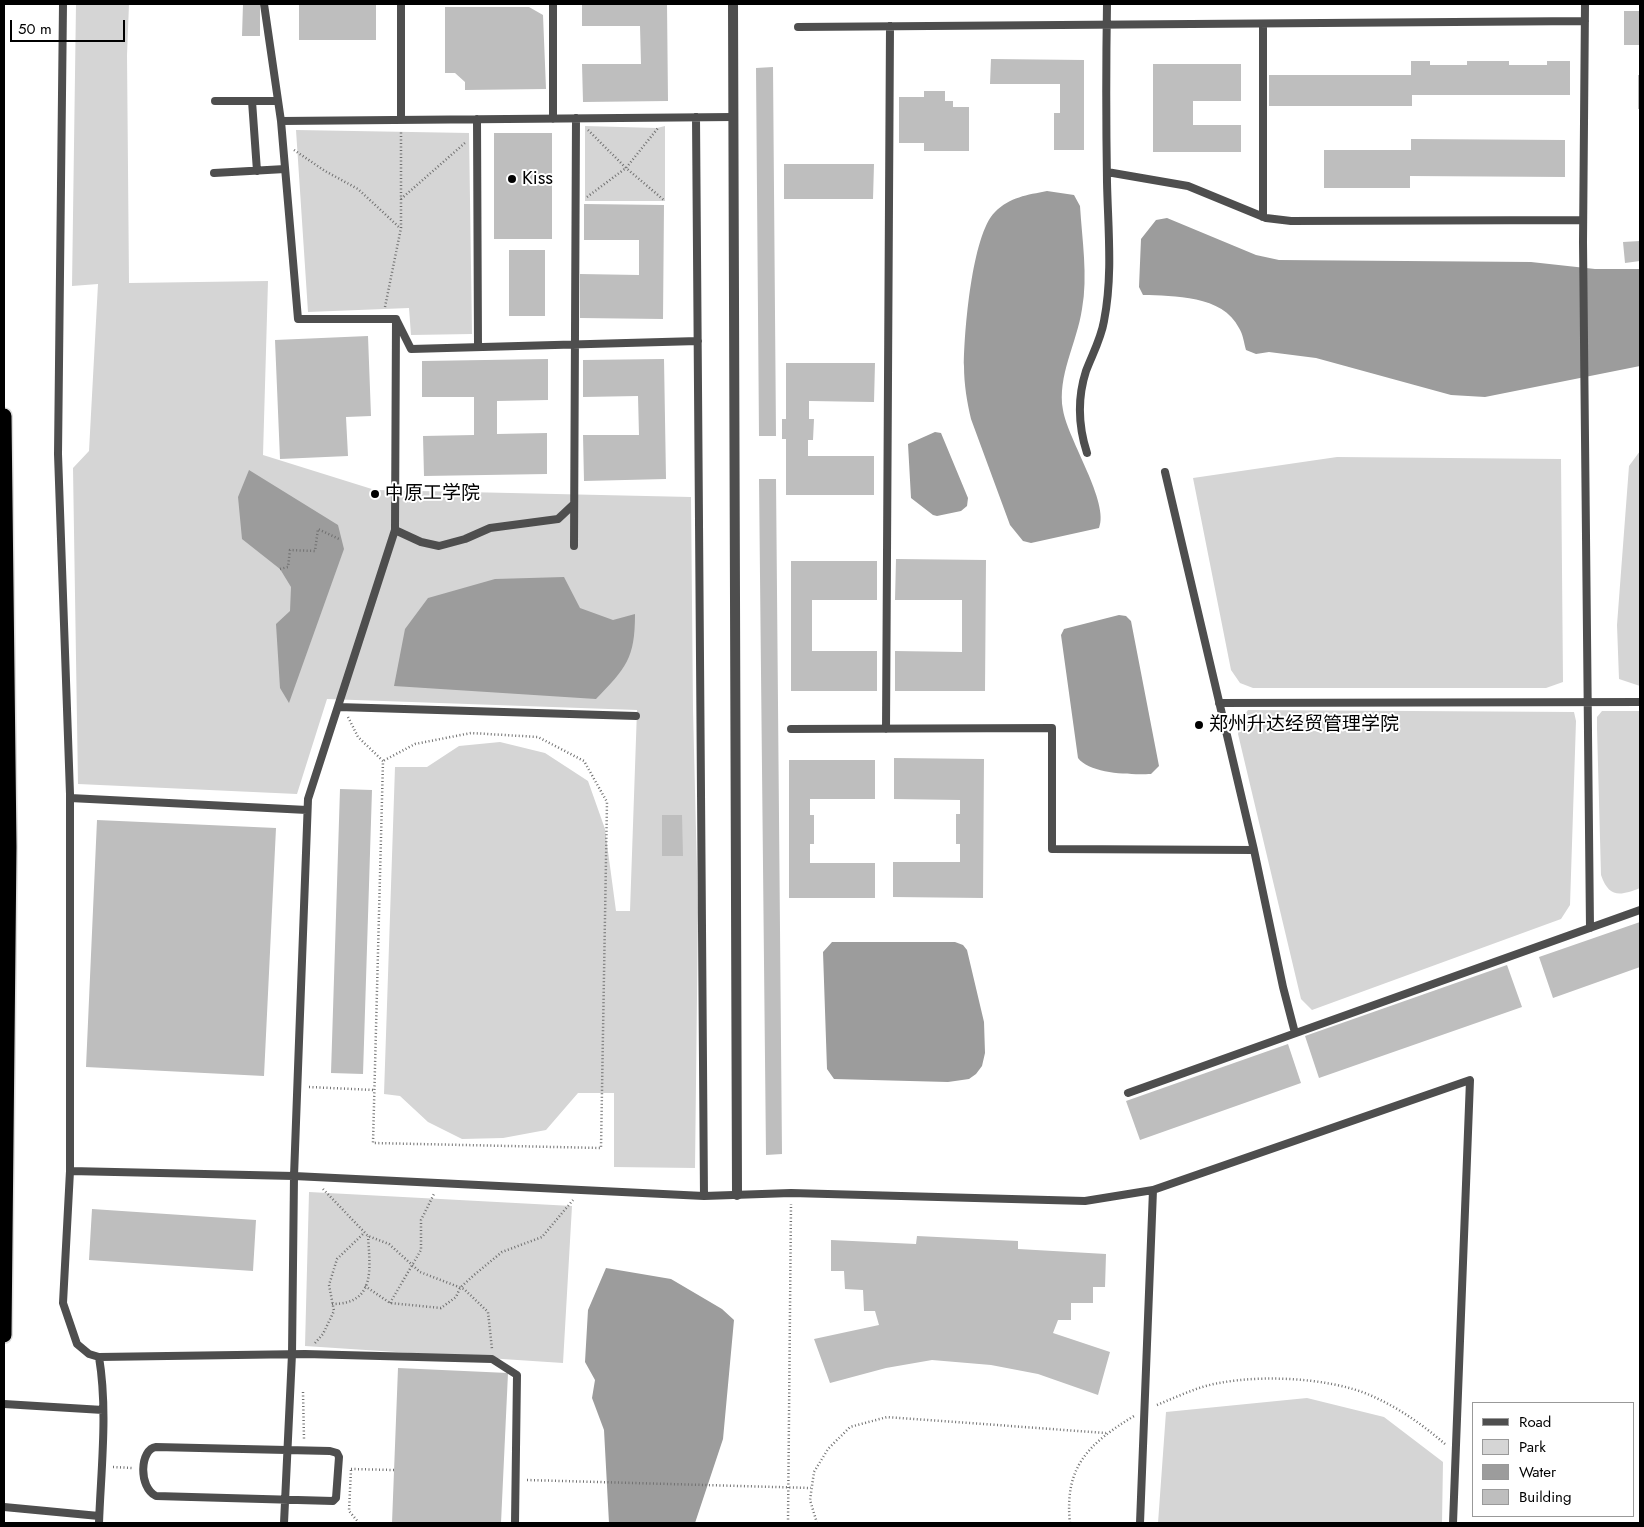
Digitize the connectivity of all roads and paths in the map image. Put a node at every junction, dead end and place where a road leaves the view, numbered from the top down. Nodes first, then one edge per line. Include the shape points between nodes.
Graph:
1 (64, 4) edge
2 (264, 4) edge
3 (401, 4) edge
4 (553, 4) edge
5 (733, 4) edge
6 (1107, 4) edge
7 (1585, 4) edge
8 (1585, 21) junction
9 (1263, 24) junction
10 (1106, 25) junction
11 (890, 26) junction
12 (798, 27) dead end
13 (215, 101) dead end
14 (252, 101) junction
15 (278, 101) junction
16 (696, 117) junction
17 (733, 117) junction
18 (576, 118) junction
19 (667, 118) junction
20 (477, 119) junction
21 (553, 119) junction
22 (401, 120) junction
23 (281, 121) junction
24 (477, 133) junction
25 (283, 142) junction
26 (626, 168) junction
27 (285, 169) junction
28 (257, 171) junction
29 (1107, 172) junction
30 (214, 173) dead end
31 (401, 199) junction
32 (665, 201) dead end
33 (576, 205) junction
34 (1263, 217) junction
35 (1583, 220) junction
36 (401, 228) junction
37 (383, 319) junction
38 (396, 319) junction
39 (698, 341) junction
40 (575, 344) junction
41 (478, 347) junction
42 (4, 416) edge
43 (1087, 453) dead end
44 (1165, 472) dead end
45 (574, 504) junction
46 (395, 530) junction
47 (339, 539) dead end
48 (574, 546) dead end
49 (280, 569) dead end
50 (1587, 702) junction
51 (1640, 702) edge
52 (1219, 703) junction
53 (340, 707) junction
54 (636, 716) dead end
55 (791, 729) dead end
56 (886, 729) junction
57 (383, 761) junction
58 (70, 798) junction
59 (307, 810) junction
60 (1254, 850) junction
61 (1640, 910) edge
62 (1590, 928) junction
63 (1295, 1033) junction
64 (297, 1087) junction
65 (374, 1090) junction
66 (1128, 1093) dead end
67 (70, 1171) junction
68 (294, 1176) junction
69 (312, 1177) junction
70 (439, 1184) junction
71 (1153, 1190) junction
72 (581, 1191) junction
73 (792, 1193) junction
74 (737, 1195) junction
75 (704, 1196) junction
76 (364, 1233) junction
77 (368, 1236) junction
78 (411, 1264) junction
79 (365, 1286) junction
80 (460, 1288) junction
81 (390, 1303) junction
82 (332, 1304) junction
83 (4, 1335) edge
84 (292, 1354) junction
85 (305, 1354) junction
86 (99, 1357) junction
87 (492, 1359) junction
88 (4, 1404) edge
89 (103, 1410) junction
90 (1144, 1410) junction
91 (1106, 1434) junction
92 (286, 1450) junction
93 (1456, 1453) junction
94 (101, 1466) junction
95 (144, 1469) junction
96 (340, 1469) junction
97 (394, 1470) dead end
98 (515, 1480) junction
99 (788, 1487) junction
100 (812, 1488) junction
101 (284, 1498) junction
102 (4, 1507) edge
103 (99, 1519) edge
104 (284, 1523) edge
105 (515, 1523) edge
106 (788, 1523) edge
107 (817, 1523) edge
108 (1070, 1523) edge
109 (1140, 1523) edge
110 (1453, 1523) edge

1 - 58 lane via 58,454
2 - 15 lane
3 - 22 lane
4 - 21 lane
5 - 17 street
6 - 10 lane
7 - 8 lane
8 - 9 lane
8 - 35 lane
9 - 10 lane
9 - 34 lane
10 - 11 lane
10 - 29 lane
11 - 12 lane
11 - 56 lane
13 - 14 lane
14 - 15 lane
14 - 28 lane
15 - 23 lane
16 - 17 lane
16 - 19 lane
16 - 39 lane
17 - 74 street
18 - 19 lane
18 - 21 lane
18 - 26 path
18 - 33 lane
19 - 26 path
20 - 21 lane
20 - 22 lane
20 - 24 lane
22 - 23 lane
22 - 31 path
23 - 25 lane
24 - 31 path
24 - 41 lane
25 - 27 lane
25 - 36 path via 358,189
26 - 32 path
26 - 33 path
27 - 28 lane
27 - 37 lane via 298,319
28 - 30 lane
29 - 34 lane via 1188,186
29 - 43 lane via 1110,294 1103,328 1086,372 1079,411 1080,432
31 - 36 path
33 - 40 lane
34 - 35 lane via 1314,222
35 - 50 lane
36 - 37 path
37 - 38 lane
38 - 41 lane via 411,349
38 - 46 lane
39 - 40 lane
39 - 75 lane
40 - 41 lane
40 - 45 lane
42 - 83 highway via 10,847
44 - 52 lane
45 - 46 lane via 558,519 490,528 439,546 420,542
45 - 48 lane
46 - 53 lane
47 - 49 path via 318,529 315,551 290,550 288,567
50 - 51 lane
50 - 52 lane
50 - 62 lane
52 - 60 lane
53 - 54 lane
53 - 57 path via 358,737
53 - 59 lane
55 - 56 lane
56 - 60 lane via 1052,728 1052,849
57 - 65 path
57 - 65 path via 415,744 470,734 538,737 584,761 607,802 601,1148 373,1143
58 - 59 lane
58 - 67 lane
59 - 64 lane
60 - 63 lane via 1282,987
61 - 62 lane
62 - 63 lane
63 - 66 lane
64 - 65 path
64 - 68 lane
67 - 68 lane
67 - 86 lane via 63,1303 77,1344
68 - 69 lane
68 - 84 lane
69 - 70 lane
69 - 76 path
70 - 72 lane
70 - 78 path via 421,1220 421,1250
71 - 73 lane via 1085,1201
71 - 90 lane
71 - 93 lane via 1470,1080
72 - 75 lane
72 - 80 path via 542,1237 502,1252
73 - 74 lane
73 - 99 path
74 - 75 lane
76 - 77 path
76 - 82 path via 337,1259 329,1285
77 - 78 path via 389,1244
77 - 79 path via 370,1273
78 - 80 path via 420,1272
78 - 81 path
79 - 81 path
79 - 82 path via 361,1296 347,1304
80 - 81 path via 456,1297 441,1308
80 - 87 path via 488,1312
82 - 85 path via 334,1311 323,1334
84 - 85 lane
84 - 86 lane
84 - 92 lane
85 - 87 lane
86 - 89 lane
87 - 98 lane via 517,1374
88 - 89 lane
89 - 94 lane
90 - 91 path
90 - 93 path via 1201,1388 1255,1379 1318,1381 1371,1395 1420,1423
90 - 109 lane
91 - 100 path via 888,1417 850,1427 828,1449 814,1472
91 - 108 path via 1077,1465 1068,1501
92 - 95 lane via 156,1447 147,1452
92 - 96 lane via 337,1453
92 - 101 lane
93 - 110 lane
94 - 95 path
94 - 103 lane
95 - 101 lane via 143,1482 148,1492 156,1496
96 - 97 path
96 - 101 lane via 338,1492 332,1501
98 - 99 path
98 - 105 lane
99 - 100 path
99 - 106 path
100 - 107 path via 810,1500
101 - 104 lane
102 - 103 lane

